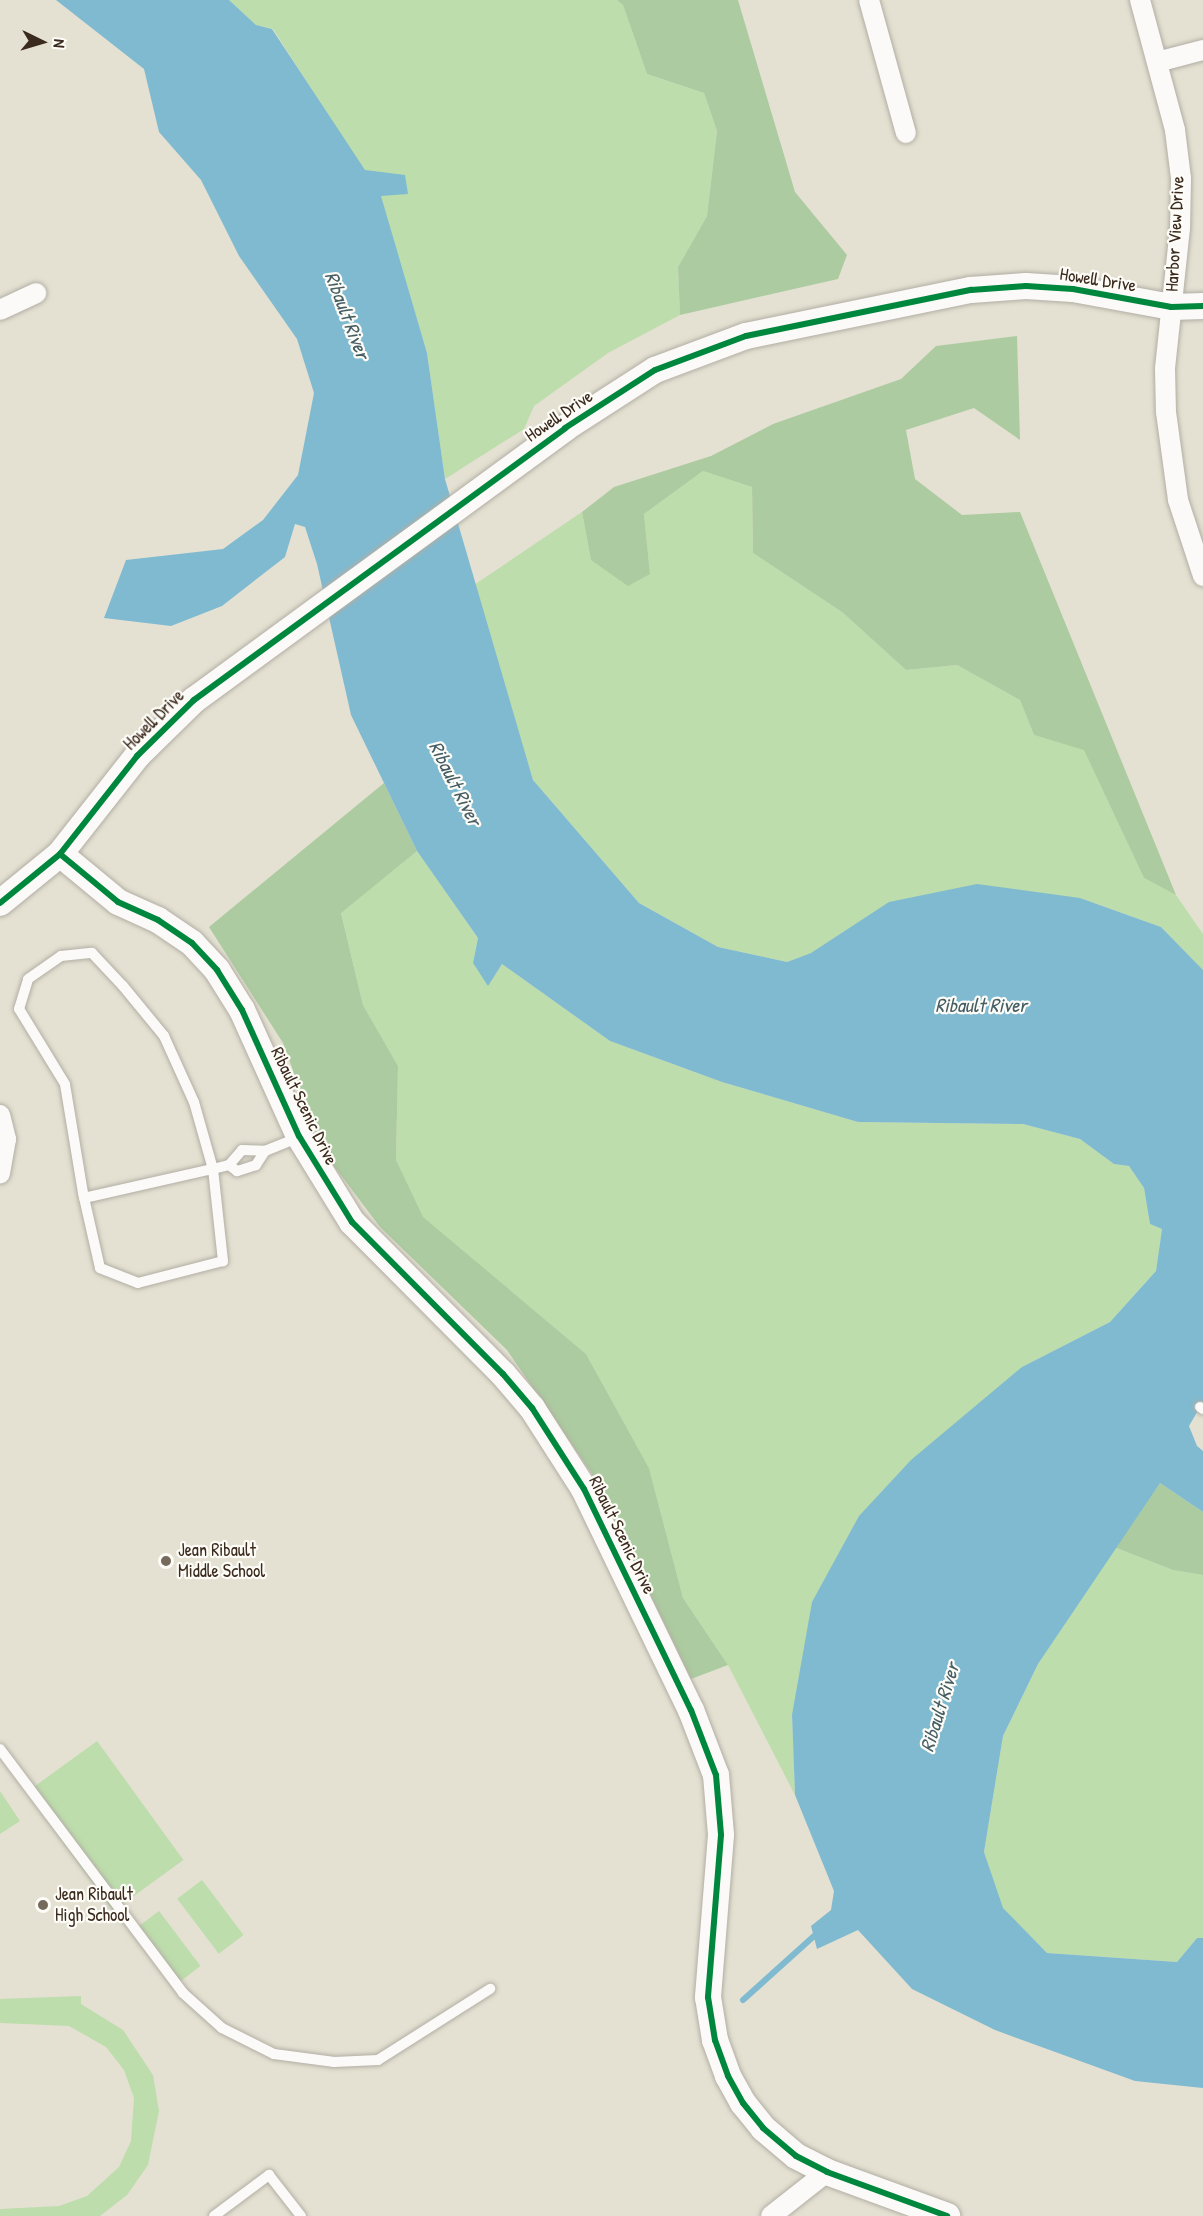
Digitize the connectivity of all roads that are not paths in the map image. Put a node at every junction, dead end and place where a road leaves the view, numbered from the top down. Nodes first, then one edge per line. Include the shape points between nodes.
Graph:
1 (869, 0) edge
2 (1140, 0) edge
3 (1203, 50) edge
4 (1157, 62) junction
5 (906, 133) dead end
6 (36, 293) dead end
7 (1203, 306) edge
8 (1171, 307) junction
9 (0, 310) edge
10 (1203, 576) edge
11 (60, 854) junction
12 (0, 903) edge
13 (0, 1115) edge
14 (299, 1136) junction
15 (265, 1151) junction
16 (229, 1165) junction
17 (213, 1168) junction
18 (0, 1173) edge
19 (84, 1198) junction
20 (0, 1749) edge
21 (490, 1989) dead end
22 (827, 2172) junction
23 (214, 2216) edge
24 (301, 2216) edge
25 (771, 2216) edge
26 (947, 2216) edge

1 - 5 street
2 - 4 street, Harbor View Drive
3 - 4 street
4 - 8 street, Harbor View Drive via 1175,130 1181,178
6 - 9 street
7 - 8 street, Howell Drive
8 - 10 street, Harbor View Drive via 1165,369 1169,457 1189,540
8 - 11 street, Howell Drive via 1050,287 960,292 746,336 656,370 565,428 194,700 143,749
11 - 12 street
11 - 14 street, Ribault Scenic Drive via 118,902 158,920 192,943 217,970 242,1010
13 - 18 street via 6,1139
14 - 15 lane
14 - 22 street, Ribault Scenic Drive via 352,1222 503,1374 531,1408 584,1489 691,1710 716,1775 721,1835 708,1997 715,2040 728,2076 763,2128 796,2156
15 - 16 lane via 242,1150
15 - 16 lane via 256,1165 237,1171
16 - 17 lane
17 - 19 lane
17 - 19 lane via 223,1261 138,1283 100,1268
17 - 19 lane via 194,1102 164,1036 92,953 61,956 28,979 19,1009 65,1084
20 - 21 lane via 183,1993 222,2028 274,2054 334,2061 378,2060
22 - 25 street
22 - 26 street, Ribault Scenic Drive
23 - 24 lane via 269,2175

